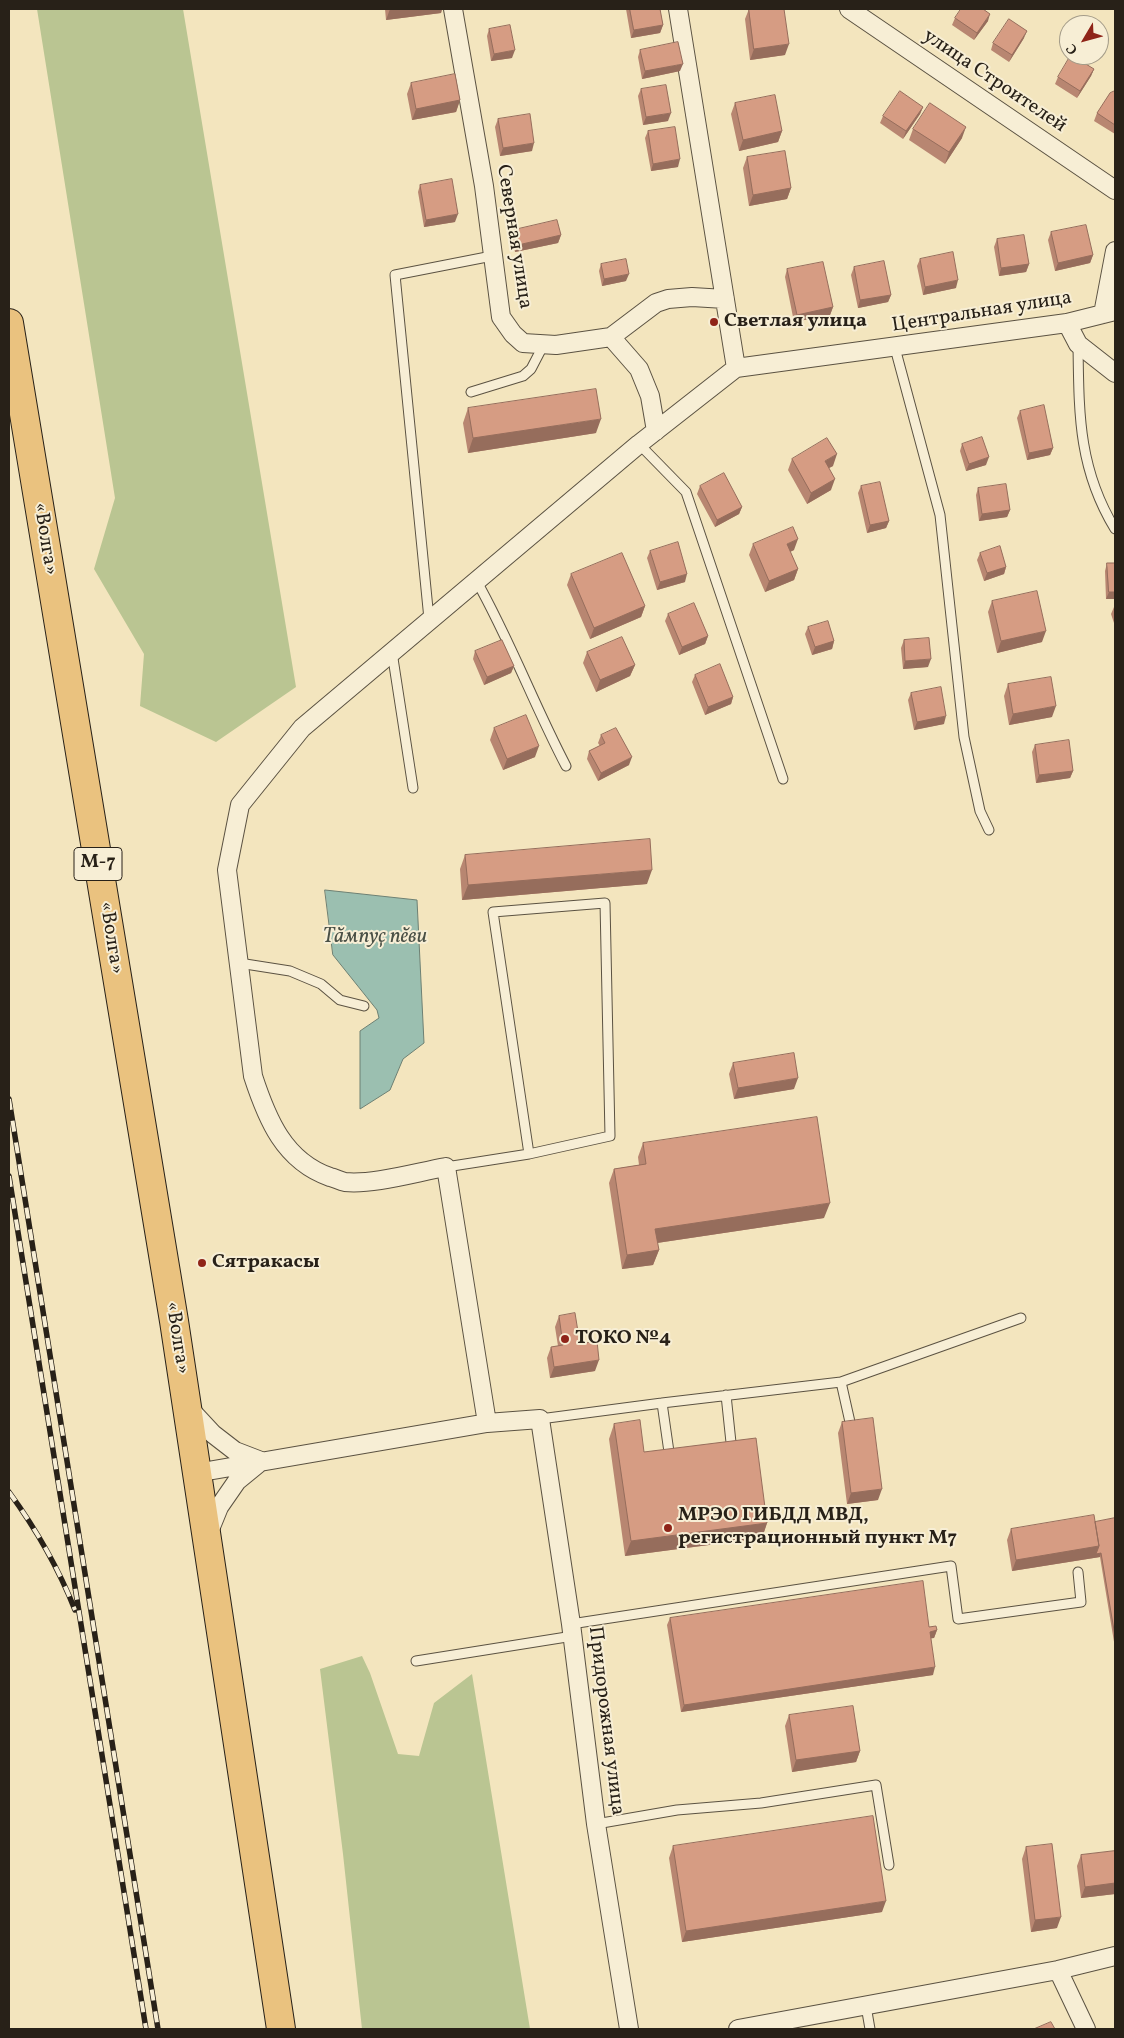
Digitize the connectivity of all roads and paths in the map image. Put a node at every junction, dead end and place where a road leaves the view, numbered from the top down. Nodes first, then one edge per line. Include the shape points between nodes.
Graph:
1 (453, 9) edge
2 (678, 9) edge
3 (849, 9) edge
4 (1115, 190) edge
5 (1115, 251) edge
6 (492, 256) junction
7 (725, 299) junction
8 (1109, 312) edge
9 (9, 323) edge
10 (1067, 323) junction
11 (610, 337) junction
12 (544, 344) junction
13 (1078, 344) junction
14 (895, 348) junction
15 (736, 368) junction
16 (1115, 373) edge
17 (471, 392) dead end
18 (656, 431) junction
19 (639, 444) junction
20 (1115, 529) edge
21 (476, 580) junction
22 (429, 620) junction
23 (392, 651) junction
24 (566, 766) dead end
25 (783, 779) dead end
26 (413, 788) dead end
27 (988, 830) dead end
28 (239, 963) junction
29 (364, 1006) dead end
30 (529, 1154) junction
31 (446, 1167) junction
32 (1021, 1318) dead end
33 (841, 1382) junction
34 (726, 1395) junction
35 (662, 1402) junction
36 (186, 1405) junction
37 (540, 1419) junction
38 (487, 1424) junction
39 (852, 1431) edge
40 (732, 1455) edge
41 (262, 1461) junction
42 (671, 1463) edge
43 (196, 1473) junction
44 (207, 1538) junction
45 (1078, 1572) dead end
46 (572, 1630) junction
47 (416, 1662) dead end
48 (596, 1824) junction
49 (889, 1865) dead end
50 (1115, 1956) edge
51 (1058, 1970) junction
52 (866, 2006) junction
53 (281, 2029) edge
54 (628, 2029) edge
55 (738, 2029) edge
56 (870, 2029) edge
57 (1086, 2029) edge

1 - 6 street, Северная улица via 484,186
2 - 7 street
3 - 4 street, улица Строителей
5 - 8 street
6 - 12 street, Северная улица via 501,317 523,343
6 - 22 lane via 395,275
7 - 11 street, Северная улица via 668,299
7 - 15 street
8 - 10 street, Центральная улица
9 - 36 highway, «Волга» / М-7
10 - 13 street
10 - 14 street, Центральная улица
11 - 12 street, Северная улица
11 - 18 street via 639,369 650,396
12 - 17 lane via 531,369 523,376
13 - 16 street
13 - 20 lane via 1079,415 1088,473
14 - 15 street, Центральная улица
14 - 27 lane via 940,515 964,737 980,811
15 - 18 street
18 - 19 street
19 - 21 street
19 - 25 lane via 686,492
21 - 22 street
21 - 24 lane
22 - 23 street
23 - 26 lane
23 - 28 street via 302,728 240,805 227,870
28 - 29 lane via 290,971 321,984 340,1000
28 - 31 street via 253,1076 263,1107 294,1155 315,1172 344,1182 371,1181
30 - 30 lane via 610,1136 606,903 493,912
30 - 31 lane
31 - 38 street
32 - 33 lane
33 - 34 lane
33 - 39 lane
34 - 35 lane
34 - 40 lane
35 - 37 lane
35 - 42 lane
36 - 41 street via 213,1434 235,1451
36 - 43 highway, «Волга»
37 - 38 street
37 - 46 street, Придорожная улица
38 - 41 street
41 - 43 street
41 - 44 street via 237,1481 219,1507
43 - 44 highway, «Волга»
44 - 53 highway, «Волга»
45 - 46 lane via 1081,1602 958,1619 951,1566
46 - 47 lane
46 - 48 street, Придорожная улица
48 - 49 lane via 677,1810 761,1803 876,1785
48 - 54 street, Придорожная улица
50 - 51 street
51 - 52 street
51 - 57 street
52 - 55 street
52 - 56 lane

